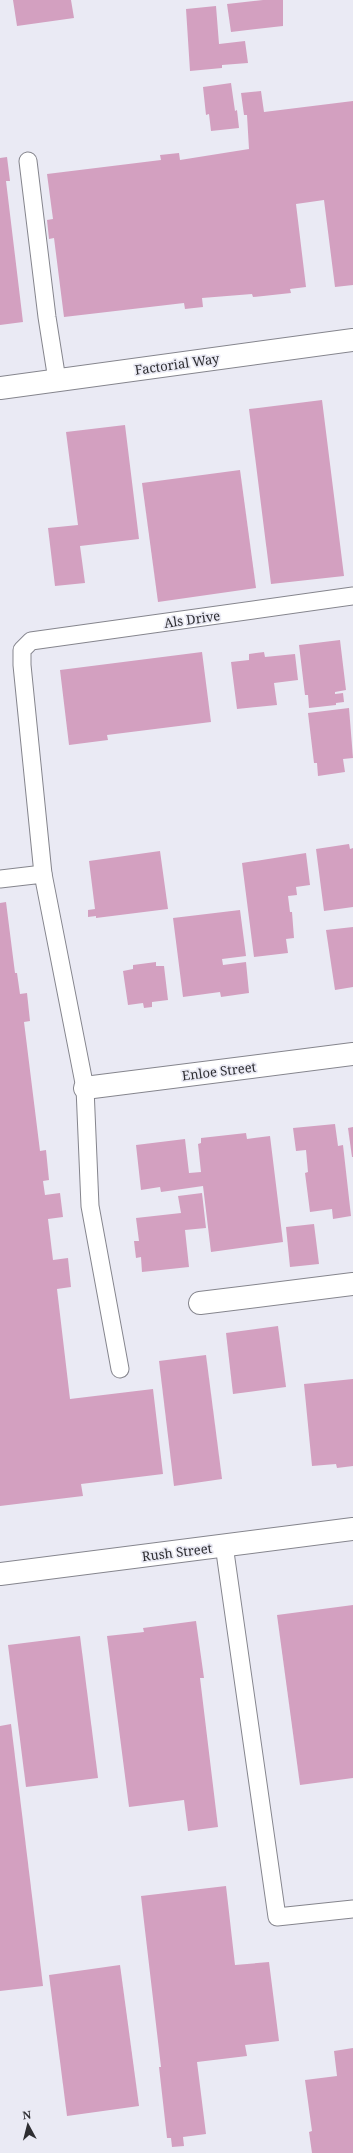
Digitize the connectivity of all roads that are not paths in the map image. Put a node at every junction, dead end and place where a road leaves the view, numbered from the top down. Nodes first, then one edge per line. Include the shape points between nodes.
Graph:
1 (28, 161) dead end
2 (353, 340) edge
3 (57, 380) junction
4 (0, 388) edge
5 (353, 596) edge
6 (43, 874) junction
7 (0, 879) edge
8 (353, 1054) edge
9 (86, 1088) junction
10 (353, 1284) edge
11 (200, 1303) dead end
12 (120, 1369) dead end
13 (353, 1529) edge
14 (224, 1545) junction
15 (0, 1574) edge
16 (353, 1909) edge

1 - 3 lane
2 - 3 street, Factorial Way
3 - 4 street, Factorial Way
5 - 6 lane, Als Drive via 31,641 22,650 22,665
6 - 7 lane
6 - 9 lane
8 - 9 street, Enloe Street
9 - 12 lane via 90,1206
10 - 11 street
13 - 14 street, Rush Street
14 - 15 street, Rush Street
14 - 16 lane via 278,1917

